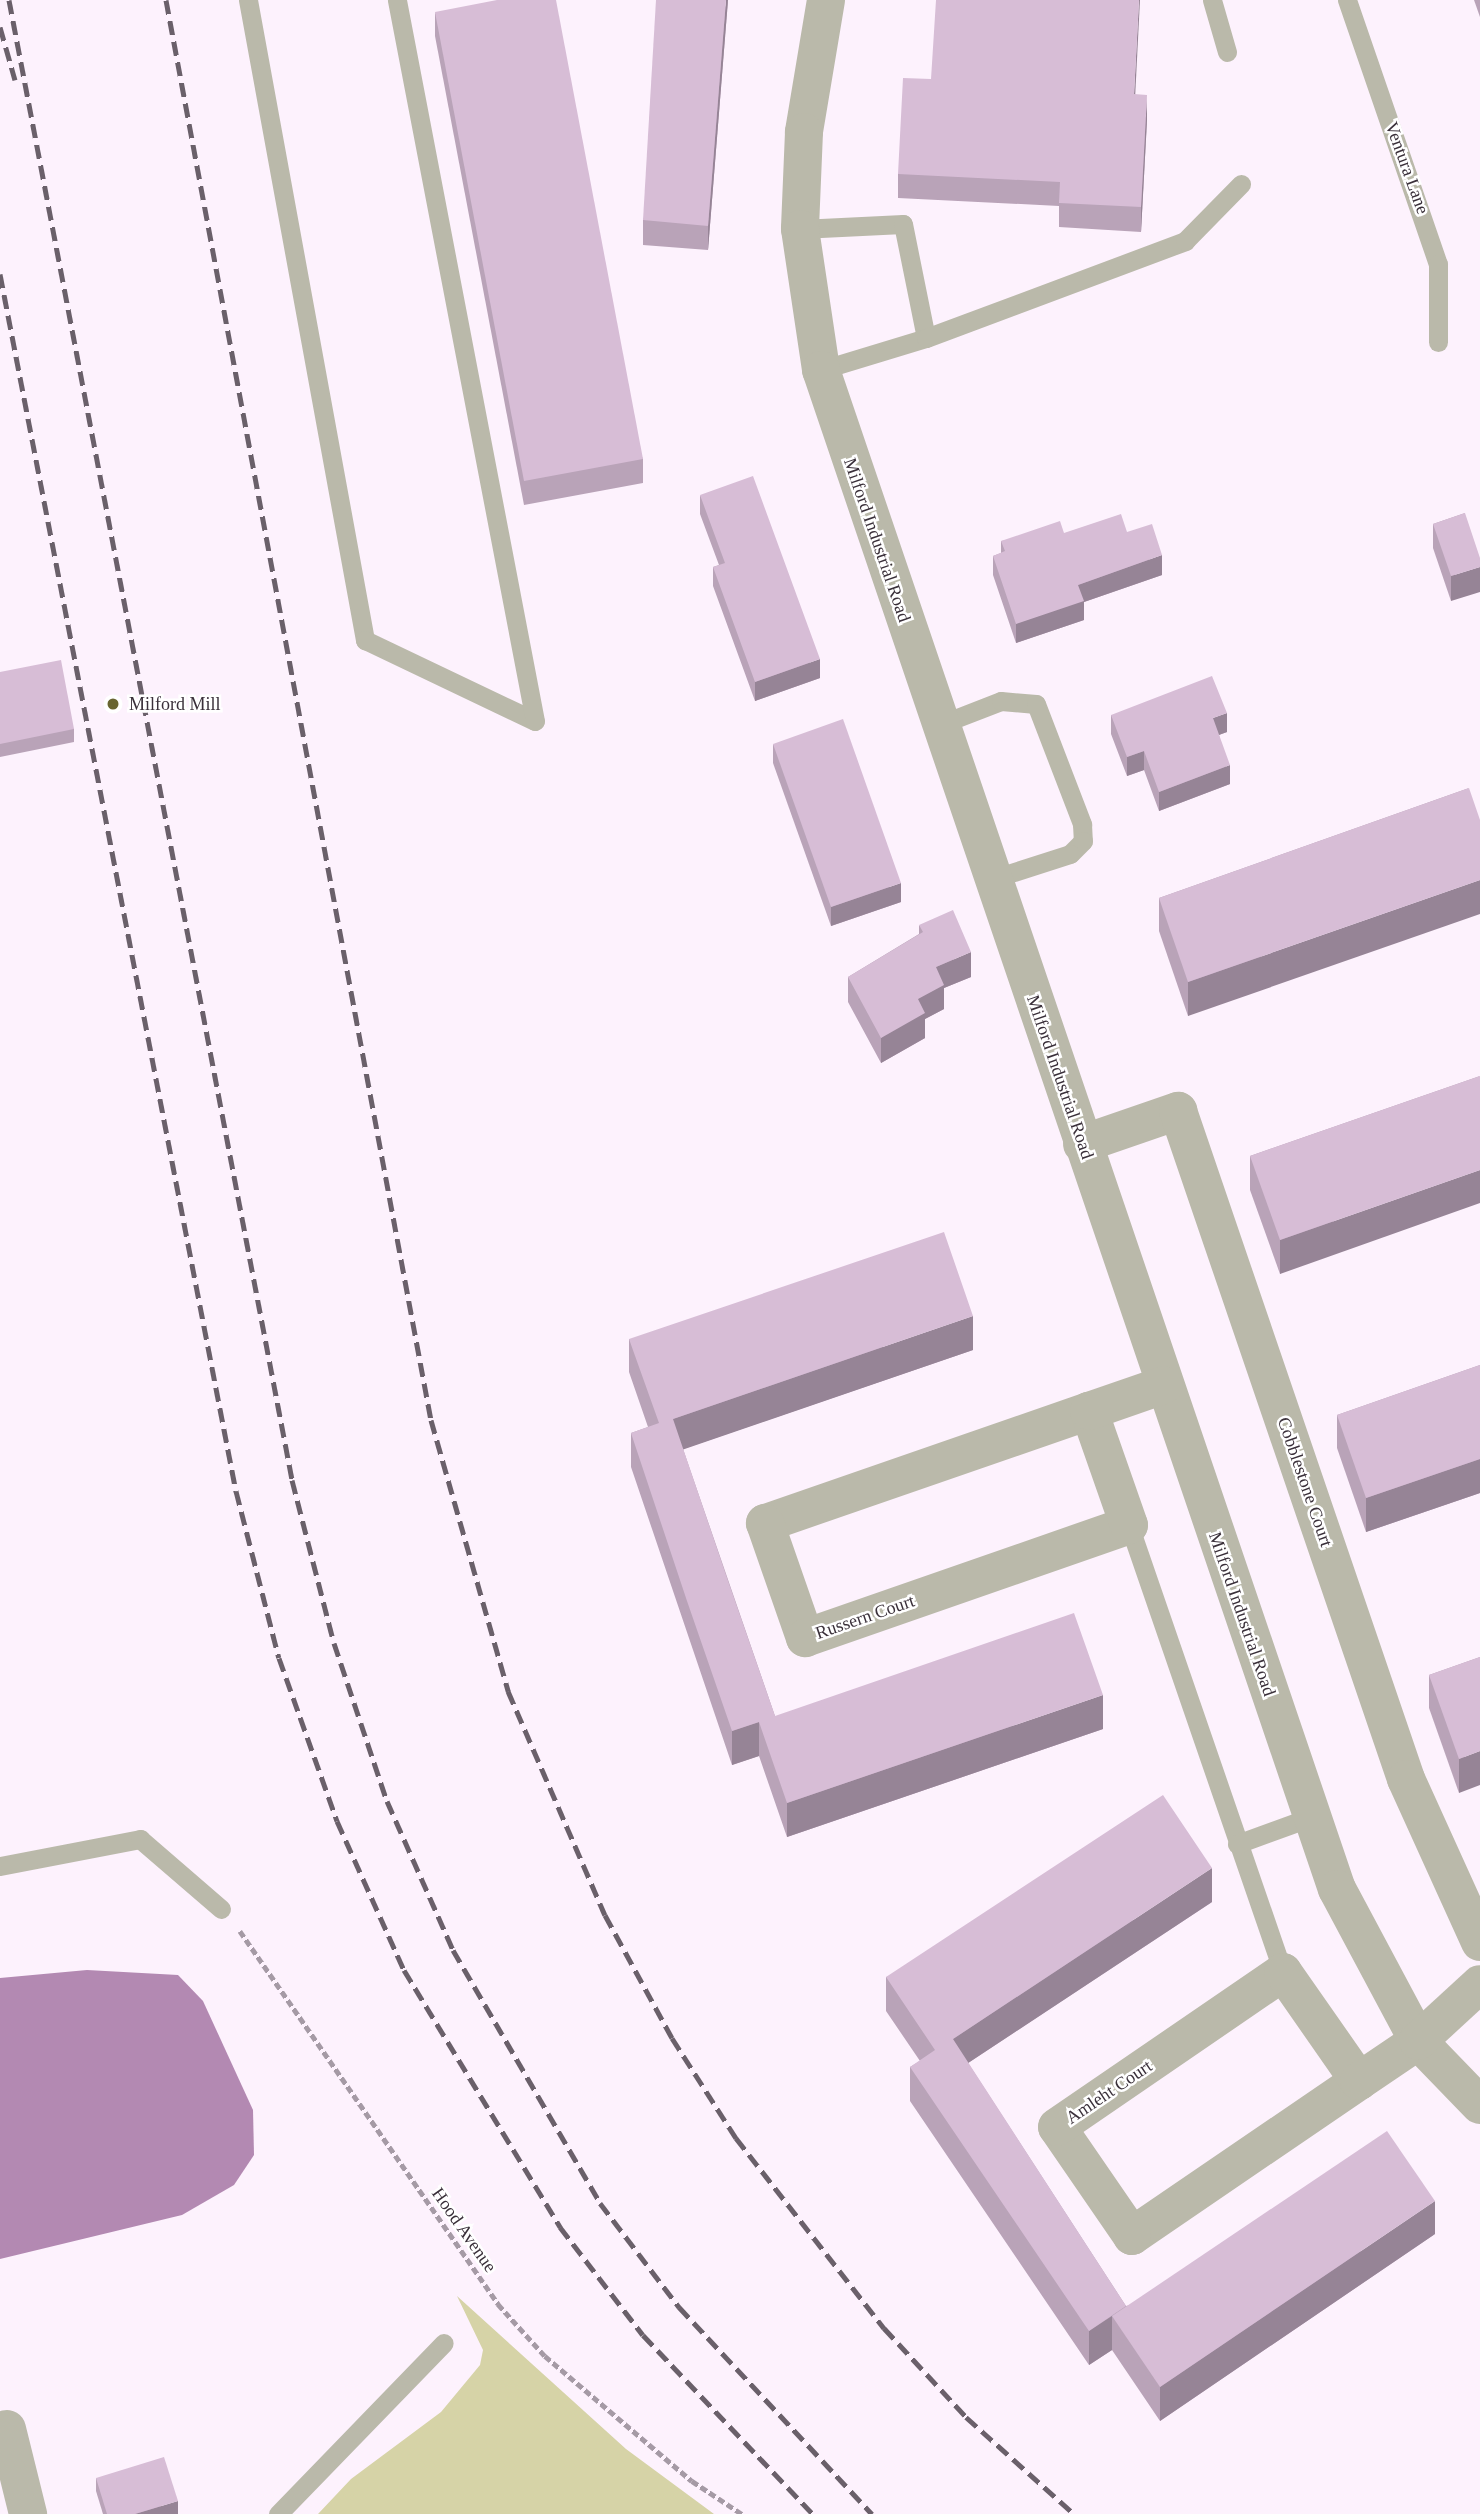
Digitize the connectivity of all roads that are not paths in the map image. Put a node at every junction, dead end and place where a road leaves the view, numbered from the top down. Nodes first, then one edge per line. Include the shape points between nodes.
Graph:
1 (248, 0) edge
2 (397, 0) edge
3 (826, 0) edge
4 (1212, 0) edge
5 (1347, 0) edge
6 (1227, 52) dead end
7 (1241, 184) dead end
8 (800, 229) junction
9 (926, 338) junction
10 (1438, 342) dead end
11 (821, 370) junction
12 (939, 725) junction
13 (992, 879) junction
14 (1082, 1144) junction
15 (1164, 1385) junction
16 (1089, 1411) junction
17 (1129, 1525) junction
18 (1311, 1817) junction
19 (1237, 1844) junction
20 (0, 1866) edge
21 (221, 1909) road end
22 (1480, 1941) edge
23 (1283, 1972) junction
24 (1480, 1984) edge
25 (1419, 2041) junction
26 (1359, 2081) junction
27 (1480, 2105) edge
28 (444, 2343) dead end
29 (7, 2429) dead end
30 (29, 2514) edge
31 (278, 2514) edge

1 - 2 lane via 365,640 534,721
3 - 8 street, Milford Industrial Road via 804,132
4 - 6 lane
5 - 10 lane, Ventura Lane via 1438,264
7 - 9 lane via 1185,241
8 - 9 lane via 903,224
8 - 11 street, Milford Industrial Road
9 - 11 lane
11 - 12 street, Milford Industrial Road
12 - 13 street, Milford Industrial Road
12 - 13 lane via 1001,701 1036,704 1082,824 1083,841 1070,854
13 - 14 street, Milford Industrial Road
14 - 15 street, Milford Industrial Road
14 - 22 street, Cobblestone Court via 1178,1111 1406,1779
15 - 16 street, Russern Court
15 - 18 street, Milford Industrial Road
16 - 17 street
16 - 17 street, Russern Court via 765,1523 805,1638
17 - 19 lane
18 - 19 lane
18 - 25 street, Milford Industrial Road via 1337,1889
19 - 23 lane
20 - 21 lane via 140,1839
23 - 26 street
23 - 26 street, Amleht Court via 1057,2127 1117,2215 1132,2236
24 - 25 street
25 - 26 street, Amleht Court
25 - 27 street, Milford Industrial Road
28 - 31 lane
29 - 30 street

